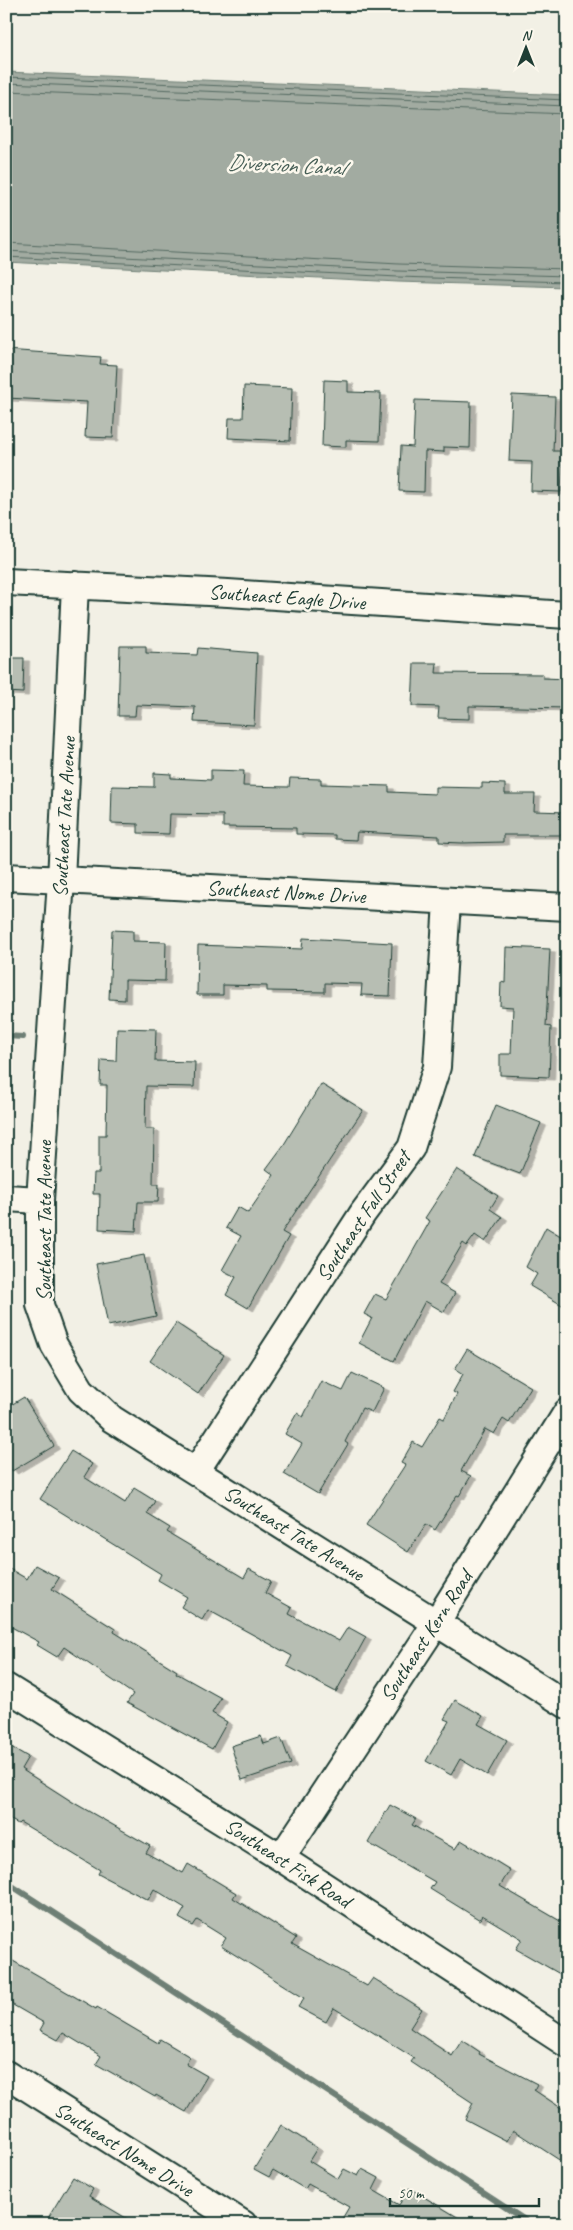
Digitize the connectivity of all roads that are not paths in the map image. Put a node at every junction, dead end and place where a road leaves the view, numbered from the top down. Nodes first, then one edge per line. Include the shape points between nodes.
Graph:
1 (6, 582) edge
2 (75, 585) junction
3 (567, 615) edge
4 (6, 877) edge
5 (61, 880) junction
6 (446, 901) junction
7 (567, 907) edge
8 (6, 1198) edge
9 (40, 1200) junction
10 (567, 1412) edge
11 (196, 1471) junction
12 (436, 1623) junction
13 (6, 1687) edge
14 (567, 1705) edge
15 (281, 1858) junction
16 (567, 2044) edge
17 (6, 2074) edge
18 (243, 2224) edge

1 - 2 street, Southeast Eagle Drive
2 - 3 street, Southeast Eagle Drive
2 - 5 street, Southeast Tate Avenue
4 - 5 street, Southeast Nome Drive
5 - 6 street, Southeast Nome Drive
5 - 9 street, Southeast Tate Avenue
6 - 7 street, Southeast Nome Drive
6 - 11 street, Southeast Fall Street via 437,1067 411,1148 363,1213
8 - 9 street
9 - 11 street, Southeast Tate Avenue via 40,1305 54,1345 81,1390 112,1419
10 - 12 street, Southeast Kern Road
11 - 12 street, Southeast Tate Avenue
12 - 14 street, Southeast Tate Avenue
12 - 15 street, Southeast Kern Road
13 - 15 street, Southeast Fisk Road
15 - 16 street, Southeast Fisk Road
17 - 18 street, Southeast Nome Drive

